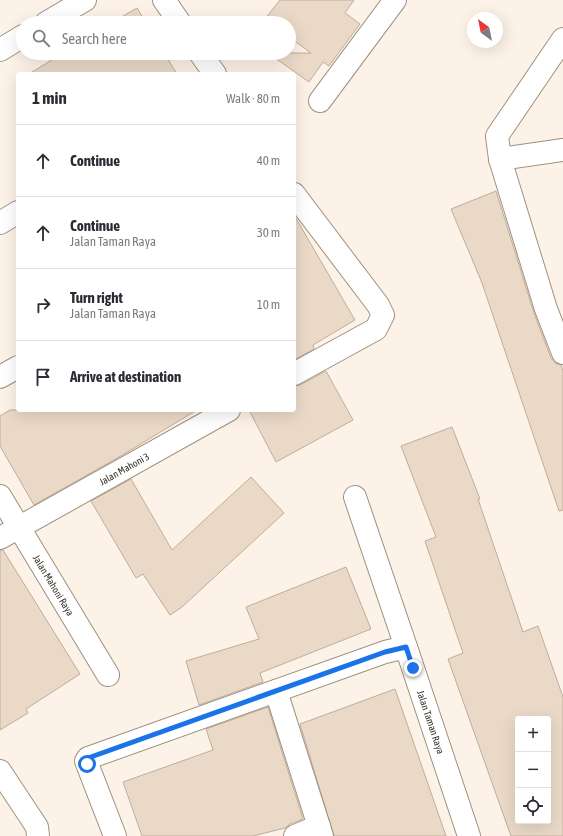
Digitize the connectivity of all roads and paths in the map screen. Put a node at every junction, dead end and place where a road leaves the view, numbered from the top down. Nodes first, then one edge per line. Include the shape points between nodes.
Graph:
1 (85, 0) edge
2 (164, 0) edge
3 (395, 0) edge
4 (58, 16) edge
5 (175, 16) edge
6 (563, 39) edge
7 (16, 40) edge
8 (0, 50) edge
9 (205, 60) edge
10 (214, 72) edge
11 (320, 101) dead end
12 (563, 150) edge
13 (500, 159) junction
14 (296, 202) edge
15 (16, 213) edge
16 (0, 223) edge
17 (554, 308) edge
18 (563, 353) edge
19 (16, 368) edge
20 (296, 373) edge
21 (0, 377) edge
22 (225, 412) edge
23 (0, 496) edge
24 (355, 497) dead end
25 (19, 527) junction
26 (0, 538) edge
27 (406, 647) junction
28 (108, 675) dead end
29 (276, 690) junction
30 (0, 771) edge
31 (320, 831) edge
32 (38, 836) edge
33 (115, 836) edge
34 (295, 836) edge
35 (469, 836) edge

1 - 4 street
2 - 5 street
3 - 11 street
6 - 13 street via 497,136
7 - 8 street
9 - 10 street
12 - 13 street
13 - 17 street
14 - 20 street via 378,305 383,315 376,328
15 - 16 street
17 - 18 street
19 - 21 street
22 - 25 street, Jalan Mahoni 3
23 - 25 street, Jalan Mahoni Raya
24 - 27 street, Jalan Taman Raya
25 - 26 street, Jalan Mahoni 3
25 - 28 street, Jalan Mahoni Raya
27 - 29 street
27 - 35 street, Jalan Taman Raya
29 - 31 street
29 - 33 street via 88,758 86,762
30 - 32 street via 37,827
31 - 34 street

